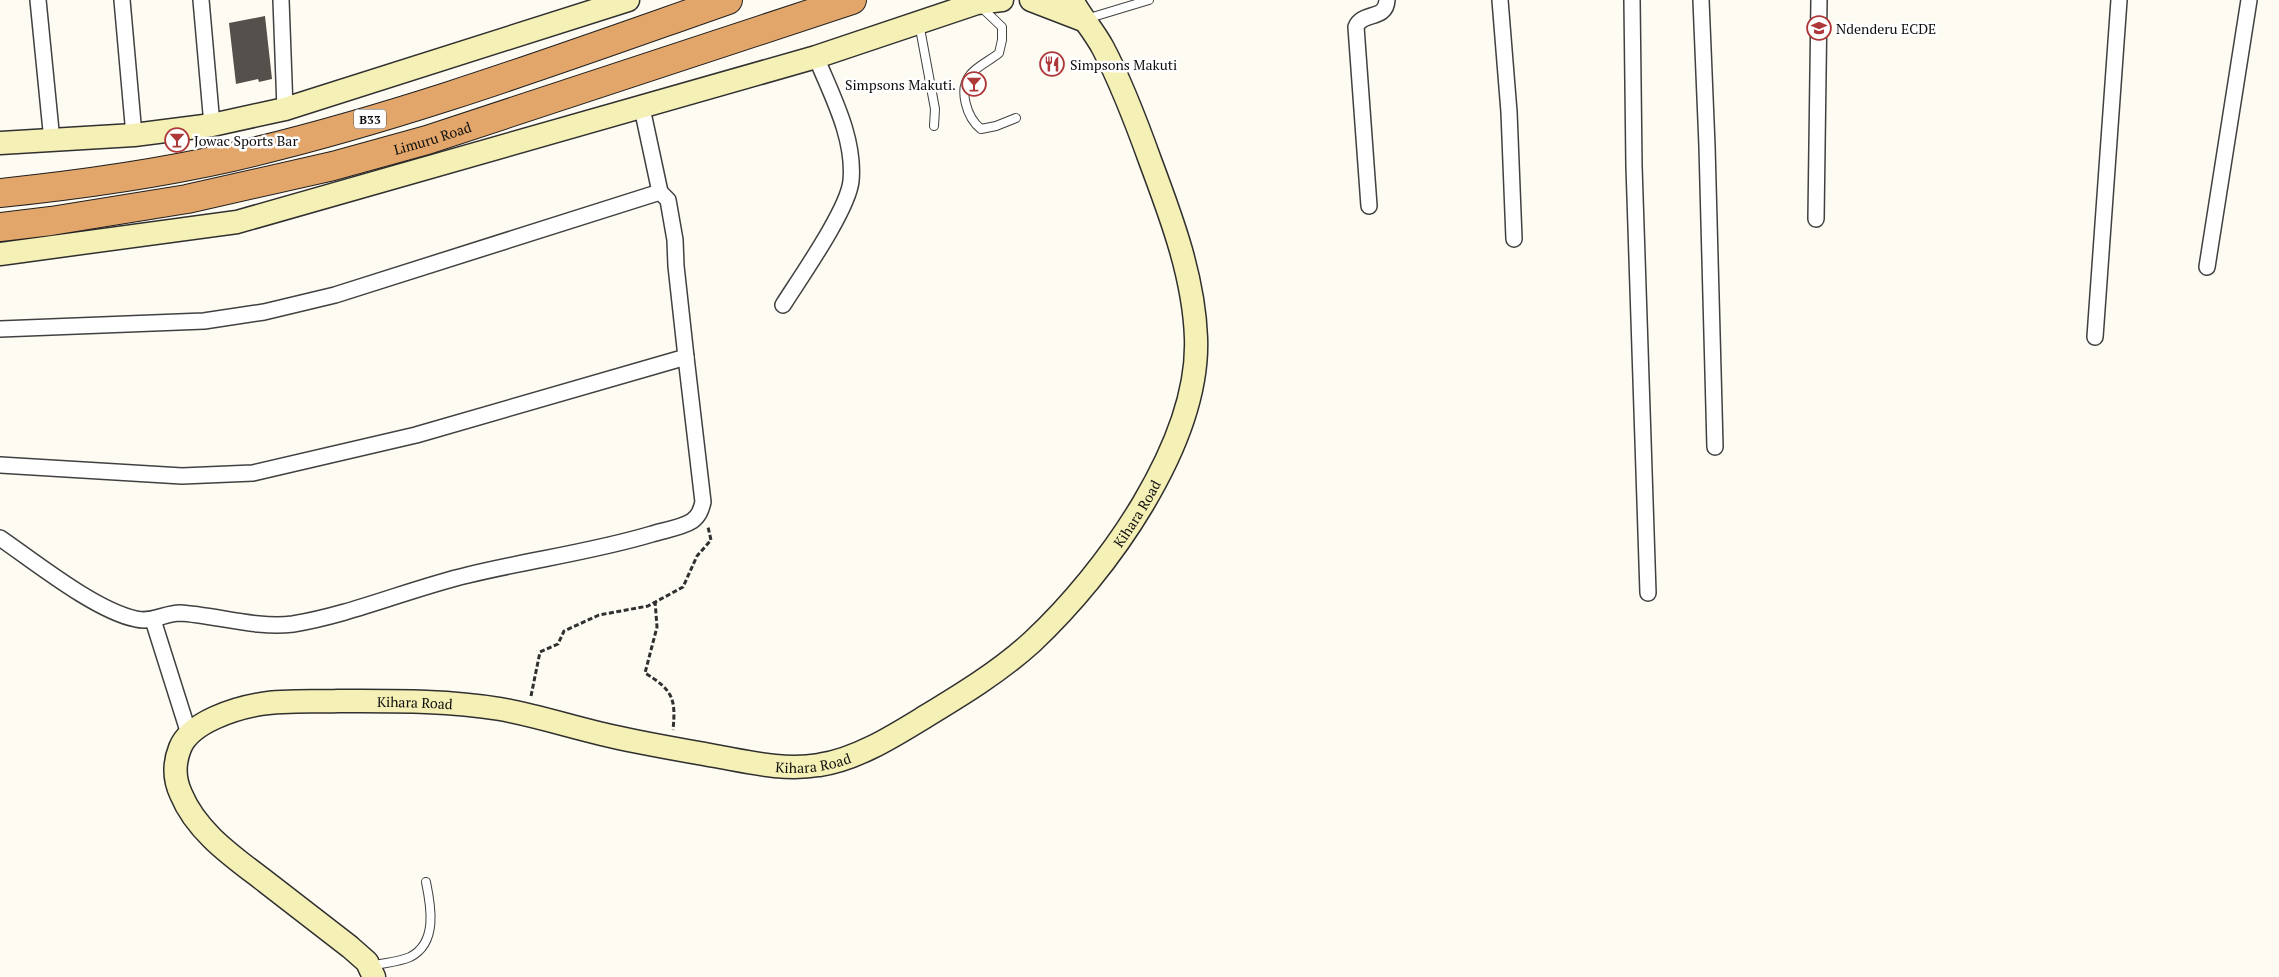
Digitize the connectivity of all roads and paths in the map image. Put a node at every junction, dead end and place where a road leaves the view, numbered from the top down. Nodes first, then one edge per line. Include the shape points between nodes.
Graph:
1 (38, 0) edge
2 (122, 0) edge
3 (201, 0) edge
4 (281, 0) edge
5 (628, 0) edge
6 (728, 0) edge
7 (852, 0) edge
8 (1002, 0) edge
9 (1031, 0) edge
10 (1072, 0) edge
11 (1149, 0) edge
12 (1387, 0) edge
13 (1500, 0) edge
14 (1632, 0) edge
15 (1700, 0) edge
16 (1819, 0) edge
17 (2119, 0) edge
18 (2249, 0) edge
19 (977, 3) junction
20 (936, 12) edge
21 (1083, 20) junction
22 (816, 57) junction
23 (642, 108) junction
24 (285, 109) junction
25 (1016, 118) dead end
26 (212, 125) junction
27 (934, 126) dead end
28 (134, 135) junction
29 (52, 141) junction
30 (0, 143) edge
31 (660, 192) junction
32 (0, 193) edge
33 (1369, 206) dead end
34 (1816, 220) dead end
35 (0, 227) edge
36 (1514, 239) dead end
37 (0, 254) edge
38 (2206, 267) dead end
39 (783, 305) dead end
40 (0, 329) edge
41 (2095, 337) dead end
42 (686, 357) junction
43 (1715, 447) dead end
44 (0, 465) edge
45 (702, 502) junction
46 (0, 538) edge
47 (1648, 594) dead end
48 (655, 601) junction
49 (153, 620) junction
50 (527, 716) junction
51 (189, 734) junction
52 (672, 748) junction
53 (426, 882) dead end
54 (372, 972) edge

1 - 29 street
2 - 28 street
3 - 26 street
4 - 24 street
5 - 24 main road
6 - 32 highway, B33 via 502,78 348,126 232,157 92,183
7 - 35 highway, Limuru Road via 426,140 333,166 179,201
8 - 19 main road
9 - 21 main road
10 - 21 main road, Kihara Road
11 - 21 lane
12 - 33 street via 1382,12 1362,19 1356,27
13 - 36 street
14 - 47 street
15 - 43 street via 1708,146
16 - 34 street
17 - 41 street
18 - 38 street
19 - 20 main road
19 - 25 lane via 1002,27 1002,40 999,53 971,74 964,86 970,117 981,129
20 - 22 main road
20 - 27 lane
21 - 52 main road, Kihara Road via 1103,48 1139,129 1177,237 1194,309 1194,379 1166,461 1123,535 1089,582 1032,641 990,677 914,723 847,758 824,765 776,767
22 - 23 main road
22 - 39 street via 845,130 851,182 848,195
23 - 31 street
23 - 37 main road via 237,222
24 - 26 main road
26 - 28 main road
28 - 29 main road
29 - 30 main road
31 - 40 street via 335,295 264,312 204,320
31 - 42 street via 668,200 675,240
42 - 44 street via 416,435 253,473 182,476
42 - 45 street
45 - 48 path via 712,540 697,556 683,587
45 - 49 street via 698,516 691,522 638,538 446,580 315,619 274,624 181,613
46 - 49 street via 109,609 138,620
48 - 50 path via 648,606 583,621 564,631 558,644 540,652
48 - 52 path via 656,627 645,673 672,695 676,711
49 - 51 street
50 - 51 main road, Kihara Road via 452,703 292,702 262,704 234,711 201,725
50 - 52 main road, Kihara Road
51 - 54 main road via 182,741 174,766 180,793 198,821 217,844 350,947
53 - 54 lane via 431,904 428,938 410,957

